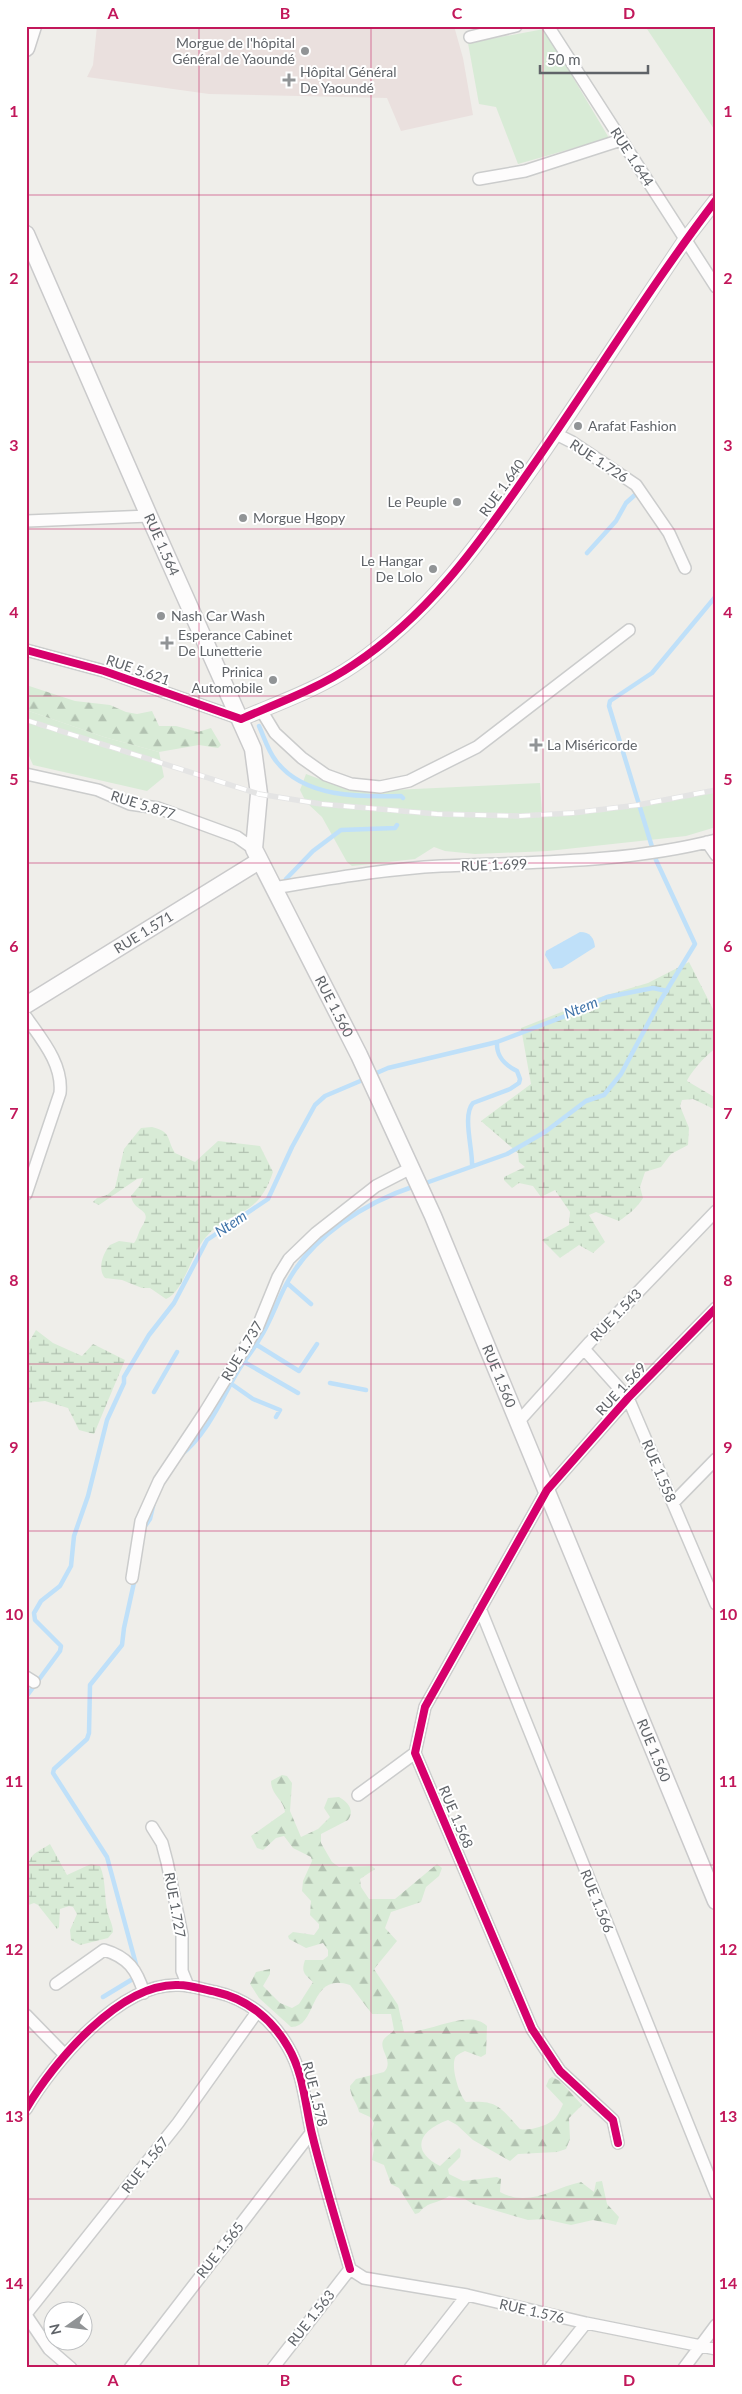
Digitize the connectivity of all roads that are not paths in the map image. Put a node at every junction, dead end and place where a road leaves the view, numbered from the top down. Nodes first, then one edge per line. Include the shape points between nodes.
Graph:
1 (33, 26) edge
2 (516, 26) edge
3 (548, 26) edge
4 (470, 37) dead end
5 (26, 48) edge
6 (621, 140) junction
7 (479, 180) dead end
8 (716, 200) edge
9 (26, 234) edge
10 (685, 240) junction
11 (716, 288) edge
12 (556, 434) junction
13 (148, 516) junction
14 (27, 521) edge
15 (685, 568) dead end
16 (629, 630) dead end
17 (26, 650) edge
18 (262, 710) junction
19 (241, 719) junction
20 (26, 774) edge
21 (711, 841) edge
22 (257, 855) junction
23 (716, 855) edge
24 (272, 888) junction
25 (26, 1005) edge
26 (26, 1017) edge
27 (411, 1168) junction
28 (26, 1194) edge
29 (716, 1211) edge
30 (716, 1308) edge
31 (584, 1350) junction
32 (628, 1398) junction
33 (519, 1421) junction
34 (716, 1459) edge
35 (547, 1490) junction
36 (673, 1503) junction
37 (132, 1578) dead end
38 (716, 1604) edge
39 (480, 1608) junction
40 (415, 1753) junction
41 (358, 1795) dead end
42 (152, 1827) dead end
43 (716, 1901) edge
44 (56, 1984) dead end
45 (188, 1986) junction
46 (144, 1994) junction
47 (257, 2012) junction
48 (26, 2015) edge
49 (65, 2055) junction
50 (26, 2109) edge
51 (312, 2133) junction
52 (618, 2143) dead end
53 (716, 2194) edge
54 (350, 2269) junction
55 (467, 2296) junction
56 (26, 2314) edge
57 (586, 2323) junction
58 (716, 2325) edge
59 (700, 2345) junction
60 (716, 2349) edge
61 (68, 2367) edge
62 (130, 2368) edge
63 (273, 2368) edge
64 (410, 2368) edge
65 (550, 2368) edge
66 (684, 2368) edge

1 - 5 main road
2 - 4 street
3 - 6 street, RUE 1.644
6 - 7 street via 525,171
6 - 10 street, RUE 1.644
8 - 10 street, RUE 1.640
9 - 13 main road, RUE 1.564
10 - 11 street, RUE 1.644
10 - 12 street, RUE 1.640
12 - 15 street, RUE 1.726 via 636,485 669,533
12 - 18 street, RUE 1.640 via 457,571 431,601 383,644 352,666 325,682
13 - 14 street
13 - 19 main road, RUE 1.564
16 - 18 street via 477,747 409,781 380,787 351,784 326,775 275,733
17 - 19 street, RUE 5.621 via 104,671
18 - 19 street, RUE 1.640
19 - 22 main road, RUE 1.564 via 253,749 258,775
20 - 22 street, RUE 5.877 via 98,790 130,804 158,808 237,837
21 - 23 street
21 - 24 street, RUE 1.699 via 554,863 380,870
22 - 24 main road, RUE 1.560
22 - 25 main road, RUE 1.571
24 - 27 main road, RUE 1.560 via 359,1056
26 - 28 street via 55,1060 62,1080
27 - 33 main road, RUE 1.560
27 - 37 street, RUE 1.737 via 376,1186 316,1233 289,1259 258,1326 159,1481 141,1521
29 - 31 street, RUE 1.543
30 - 32 street, RUE 1.569
31 - 32 street, RUE 1.558
31 - 33 street, RUE 1.543
32 - 35 street, RUE 1.569
32 - 36 street, RUE 1.558
33 - 35 main road, RUE 1.560
34 - 36 street
35 - 39 street
35 - 43 main road, RUE 1.560
36 - 38 street, RUE 1.558
39 - 40 street via 425,1707
39 - 53 street, RUE 1.566
40 - 41 street
40 - 52 street, RUE 1.568 via 532,2029 560,2071 613,2120
42 - 45 street, RUE 1.727 via 162,1843 167,1862 182,1935 182,1971
44 - 46 street via 104,1950 129,1961
45 - 46 street, RUE 1.578 via 159,1987
45 - 47 street, RUE 1.578 via 236,1997
46 - 49 street, RUE 1.578 via 128,2000 106,2016
47 - 51 street, RUE 1.578 via 276,2028 299,2070
47 - 56 street, RUE 1.567 via 178,2123
48 - 49 street
49 - 50 street, RUE 1.578
51 - 54 street, RUE 1.578
51 - 62 street, RUE 1.565
54 - 55 street, RUE 1.576 via 364,2278
54 - 63 street, RUE 1.563
55 - 57 street, RUE 1.576
55 - 64 street
56 - 61 street via 49,2349
57 - 59 street, RUE 1.576
57 - 65 street
58 - 59 street
59 - 60 street, RUE 1.576
59 - 66 street

